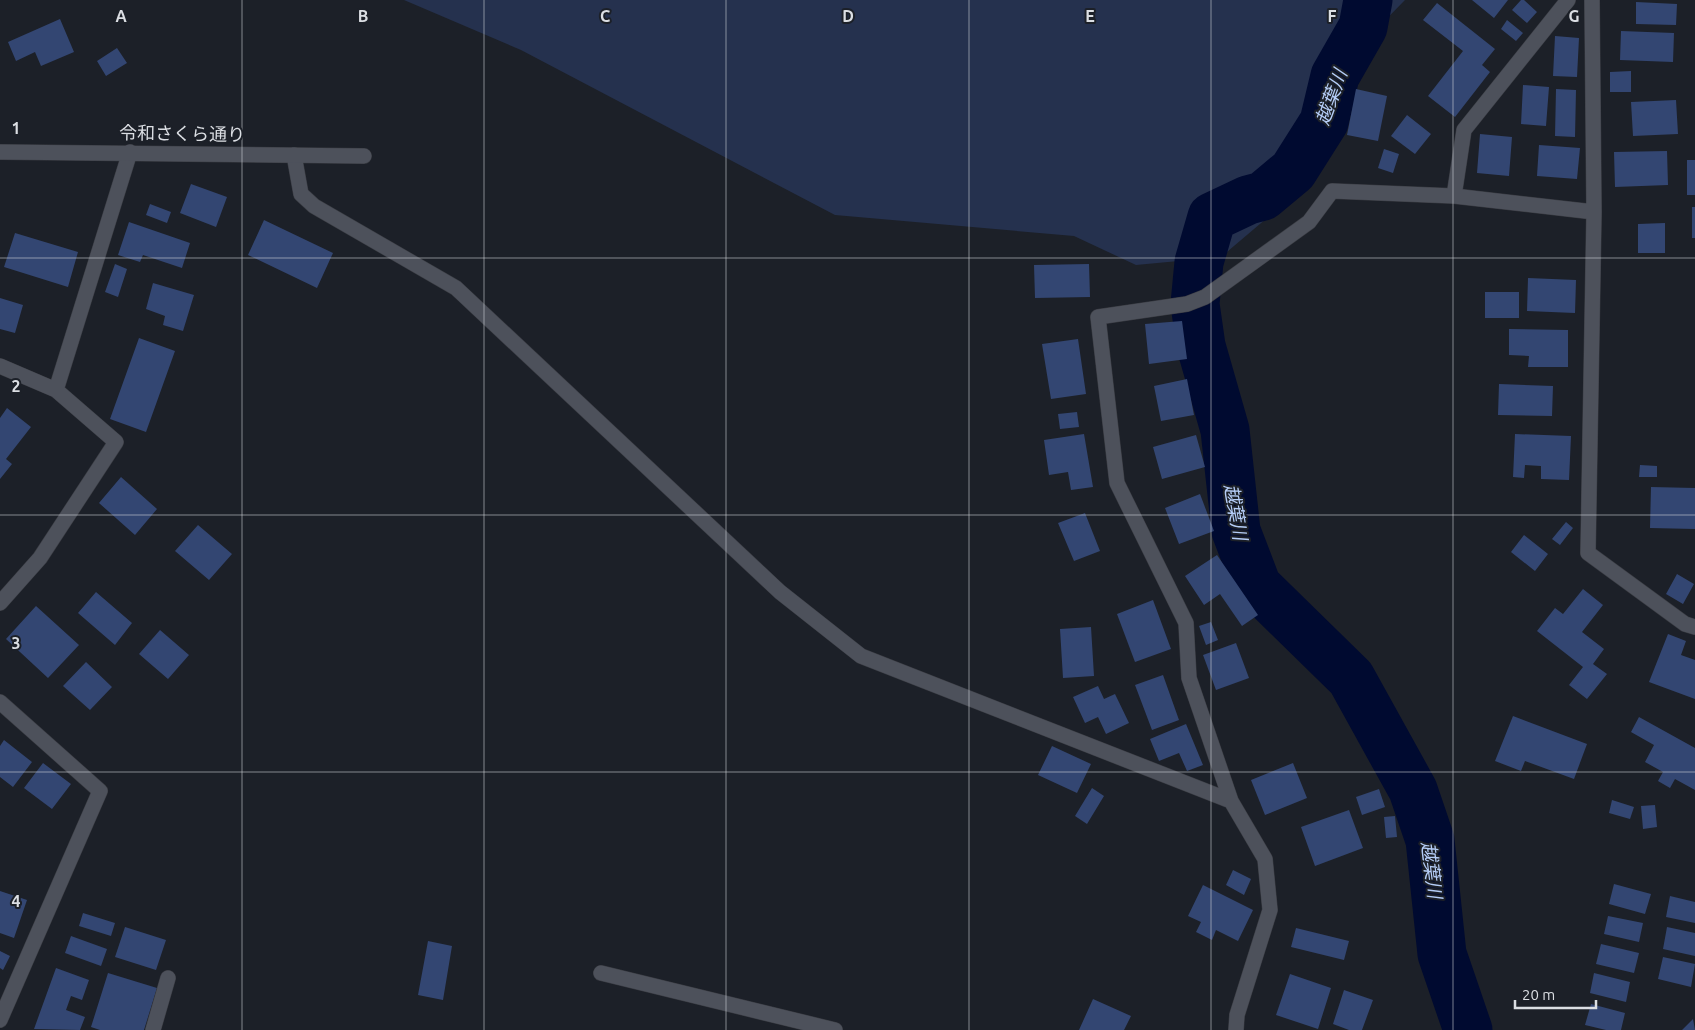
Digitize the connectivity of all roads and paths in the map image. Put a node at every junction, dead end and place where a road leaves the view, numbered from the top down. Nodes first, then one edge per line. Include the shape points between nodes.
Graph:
1 (1568, 0) edge
2 (1592, 0) edge
3 (0, 152) edge
4 (130, 152) junction
5 (294, 155) junction
6 (364, 156) dead end
7 (1454, 196) junction
8 (1594, 212) junction
9 (0, 366) edge
10 (56, 390) junction
11 (0, 603) edge
12 (1695, 626) edge
13 (0, 702) edge
14 (1230, 800) junction
15 (601, 973) dead end
16 (168, 978) dead end
17 (0, 1020) edge
18 (153, 1030) edge
19 (835, 1030) edge
20 (1236, 1030) edge

1 - 7 street via 1464,130
2 - 8 street
3 - 4 street, 令和さくら通り
4 - 5 street, 令和さくら通り
4 - 10 street
5 - 6 street, 令和さくら通り
5 - 14 street via 301,194 314,206 456,288 780,592 861,656
7 - 8 street
7 - 14 street via 1332,191 1309,222 1205,297 1187,304 1098,317 1116,483 1186,623 1189,678
8 - 12 street via 1588,554 1685,624
9 - 10 street
10 - 11 street via 116,442 40,558
13 - 17 street via 100,791
14 - 20 street via 1265,859 1270,910 1237,1015
15 - 19 street
16 - 18 street

